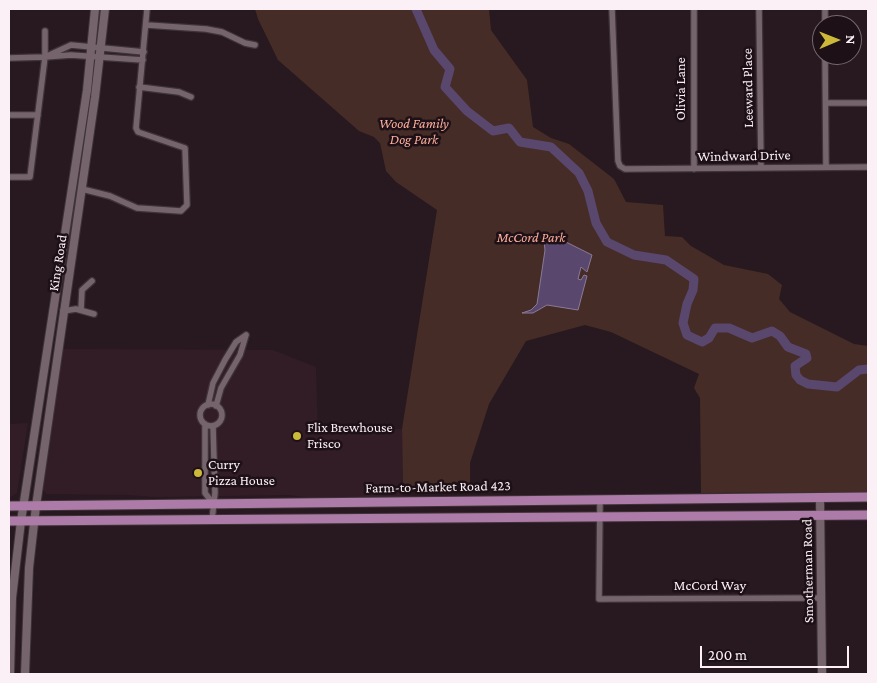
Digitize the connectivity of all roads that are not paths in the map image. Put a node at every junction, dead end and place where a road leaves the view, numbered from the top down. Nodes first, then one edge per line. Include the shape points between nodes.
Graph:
1 (95, 9) edge
2 (105, 9) edge
3 (147, 9) edge
4 (612, 9) edge
5 (694, 9) edge
6 (759, 9) edge
7 (147, 25) junction
8 (45, 31) dead end
9 (255, 45) dead end
10 (92, 46) junction
11 (101, 48) junction
12 (144, 52) junction
13 (91, 56) junction
14 (45, 57) junction
15 (100, 57) junction
16 (9, 58) edge
17 (143, 60) junction
18 (825, 65) edge
19 (139, 87) junction
20 (191, 98) dead end
21 (826, 103) junction
22 (868, 103) edge
23 (9, 115) edge
24 (38, 115) junction
25 (826, 167) junction
26 (868, 167) edge
27 (761, 168) junction
28 (694, 169) junction
29 (9, 177) edge
30 (72, 188) junction
31 (82, 189) junction
32 (92, 281) dead end
33 (53, 309) junction
34 (64, 310) junction
35 (81, 310) junction
36 (94, 314) dead end
37 (208, 405) junction
38 (216, 406) junction
39 (205, 424) junction
40 (213, 426) junction
41 (36, 430) junction
42 (47, 430) junction
43 (868, 497) edge
44 (820, 498) junction
45 (600, 499) junction
46 (212, 502) junction
47 (9, 506) edge
48 (24, 506) junction
49 (36, 506) junction
50 (820, 515) junction
51 (868, 515) edge
52 (600, 517) junction
53 (212, 520) junction
54 (9, 521) edge
55 (21, 521) junction
56 (34, 522) junction
57 (822, 598) junction
58 (10, 674) edge
59 (25, 674) edge
60 (822, 674) edge

1 - 10 street, King Road
2 - 11 street, King Road
3 - 7 street
4 - 28 street, Windward Drive via 620,166 625,169
5 - 28 street, Olivia Lane
6 - 27 street, Leeward Place
7 - 9 street via 206,29
7 - 12 street
8 - 14 street
10 - 11 street
10 - 13 street, King Road
10 - 14 street via 71,45
11 - 12 street
11 - 15 street, King Road
12 - 17 street
13 - 14 street
13 - 15 street
13 - 30 street, King Road
14 - 16 street
14 - 24 street
15 - 17 street
15 - 31 street, King Road
17 - 19 street
18 - 21 street
19 - 20 street via 179,92
19 - 31 street via 136,130 185,148 186,208 173,211 137,208 110,196
21 - 22 street
21 - 25 street
23 - 24 street
24 - 29 street via 30,177
25 - 26 street, Windward Drive
25 - 27 street, Windward Drive
27 - 28 street, Windward Drive
30 - 31 street
30 - 33 street, King Road
31 - 34 street, King Road
32 - 35 street via 82,290
33 - 34 street
33 - 41 street, King Road
34 - 35 street
34 - 42 street, King Road
35 - 36 street
37 - 38 street
37 - 38 street via 212,383 236,342 246,336
37 - 39 street via 200,412 200,419
38 - 40 street via 221,411 221,419
39 - 40 street
39 - 46 street via 205,493
40 - 46 street via 215,493
41 - 42 street
41 - 48 street, King Road
42 - 49 street, King Road
43 - 44 main road, Farm-to-Market Road 423
44 - 45 main road, Farm-to-Market Road 423
44 - 50 street, Smotherman Road
45 - 46 main road, Farm-to-Market Road 423
45 - 52 street
46 - 49 main road, Farm-to-Market Road 423
46 - 53 street
47 - 48 main road, Farm-to-Market Road 423
48 - 49 main road, Farm-to-Market Road 423
48 - 55 street, King Road
49 - 56 street, King Road
50 - 51 main road
50 - 52 main road
50 - 57 street, Smotherman Road
52 - 53 main road
52 - 57 street, McCord Way via 599,599
53 - 56 main road
54 - 55 main road
55 - 56 main road
55 - 58 street, King Road via 12,598
56 - 59 street, King Road
57 - 60 street, Smotherman Road

